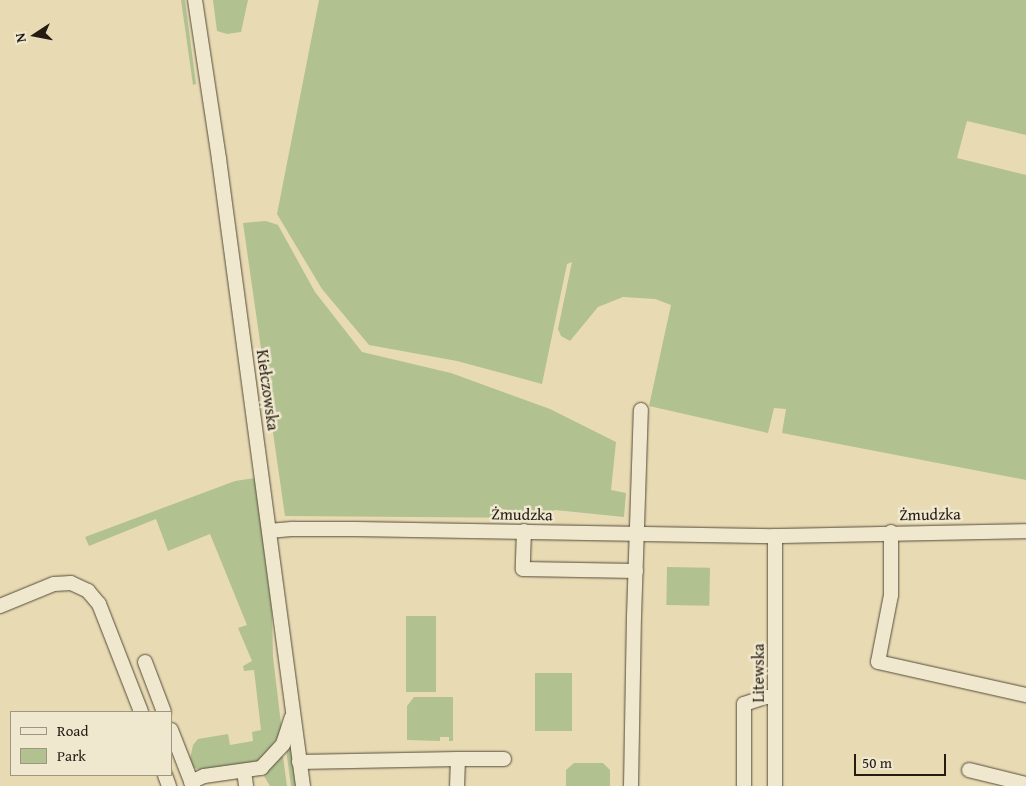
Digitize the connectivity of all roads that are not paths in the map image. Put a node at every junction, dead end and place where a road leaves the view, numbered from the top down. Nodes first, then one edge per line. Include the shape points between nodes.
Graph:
1 (194, 0) edge
2 (642, 410) dead end
3 (1026, 530) edge
4 (524, 531) junction
5 (269, 532) junction
6 (890, 532) junction
7 (638, 533) junction
8 (775, 536) junction
9 (636, 571) junction
10 (0, 606) edge
11 (146, 662) dead end
12 (1026, 695) edge
13 (775, 697) junction
14 (141, 711) edge
15 (164, 711) edge
16 (293, 714) junction
17 (172, 733) edge
18 (458, 759) junction
19 (504, 760) dead end
20 (300, 762) junction
21 (969, 770) dead end
22 (244, 771) junction
23 (192, 784) edge
24 (1026, 784) edge
25 (246, 786) edge
26 (303, 786) edge
27 (457, 786) edge
28 (631, 786) edge
29 (744, 786) edge
30 (775, 786) edge

1 - 5 street, Kiełczowska via 219,159
2 - 7 street
3 - 6 street, Żmudzka
4 - 5 street, Żmudzka via 294,529
4 - 7 street, Żmudzka
4 - 9 street via 523,569
5 - 16 street, Kiełczowska
6 - 8 street, Żmudzka
6 - 12 street via 891,595 878,662
7 - 8 street, Żmudzka
7 - 9 street
8 - 13 street, Litewska
9 - 28 street
10 - 14 street via 60,584 71,583 88,591 99,604
11 - 15 street
13 - 29 street via 744,704
13 - 30 street, Litewska
16 - 20 street, Kiełczowska
16 - 22 street via 283,744 266,764
17 - 23 street
18 - 19 street
18 - 20 street
18 - 27 street
20 - 26 street, Kiełczowska
21 - 24 street
22 - 23 street via 204,776
22 - 25 street

